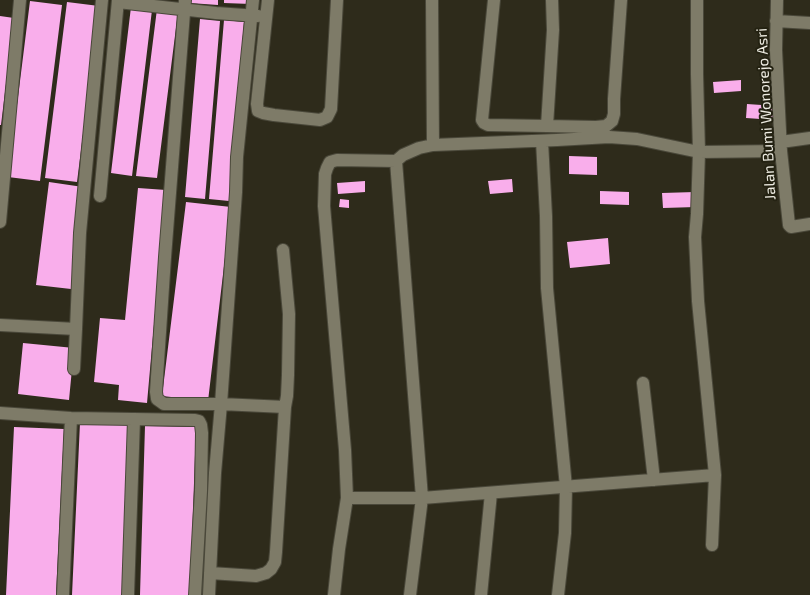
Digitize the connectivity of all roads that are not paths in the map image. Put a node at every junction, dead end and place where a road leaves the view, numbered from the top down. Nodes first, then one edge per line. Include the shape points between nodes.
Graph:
1 (20, 0) edge
2 (102, 0) edge
3 (253, 0) edge
4 (268, 0) edge
5 (337, 0) edge
6 (432, 0) edge
7 (494, 0) edge
8 (552, 0) edge
9 (621, 0) edge
10 (697, 0) edge
11 (777, 0) edge
12 (118, 1) edge
13 (185, 5) edge
14 (251, 16) junction
15 (267, 17) junction
16 (776, 21) junction
17 (810, 23) edge
18 (547, 126) junction
19 (810, 138) edge
20 (542, 141) junction
21 (434, 145) junction
22 (781, 147) junction
23 (699, 152) junction
24 (396, 161) junction
25 (100, 196) dead end
26 (0, 222) edge
27 (810, 224) edge
28 (284, 250) dead end
29 (0, 325) edge
30 (76, 329) junction
31 (74, 369) dead end
32 (643, 383) dead end
33 (221, 404) junction
34 (285, 407) junction
35 (0, 414) edge
36 (71, 418) junction
37 (134, 419) junction
38 (715, 475) junction
39 (654, 480) junction
40 (566, 487) junction
41 (492, 493) junction
42 (346, 498) junction
43 (422, 498) junction
44 (712, 544) dead end
45 (210, 573) junction
46 (63, 595) edge
47 (128, 595) edge
48 (195, 595) edge
49 (209, 595) edge
50 (334, 595) edge
51 (410, 595) edge
52 (481, 595) edge
53 (558, 595) edge

1 - 26 street
2 - 30 street via 80,233
3 - 14 street
4 - 15 street
5 - 15 street via 331,108 327,117 320,120 274,115 258,110
6 - 21 street
7 - 18 street via 482,120 488,125
8 - 18 street via 553,30
9 - 18 street via 612,121 606,126 596,127
10 - 23 street
11 - 16 street, Jalan Bumi Wonorejo Asri
12 - 13 street
12 - 25 street
13 - 14 street
13 - 33 street via 164,257 156,392 158,399 164,404
14 - 15 street
14 - 33 street via 237,157
16 - 17 street
16 - 22 street, Jalan Bumi Wonorejo Asri
19 - 22 street
20 - 21 street
20 - 23 street via 609,137 637,139
20 - 40 street via 547,288
21 - 24 street via 419,148
22 - 23 street
22 - 27 street, Jalan Bumi Wonorejo Asri via 790,226
23 - 38 street via 696,237 698,294
24 - 42 street via 338,160 330,162 325,174 324,206 345,450
24 - 43 street
28 - 34 street via 289,314
29 - 30 street
30 - 31 street
32 - 39 street
33 - 34 street
33 - 45 street
34 - 45 street via 275,562 266,573 256,576
35 - 36 street
36 - 37 street
36 - 46 street
37 - 47 street
37 - 48 street via 195,420 201,425 201,491
38 - 39 street
38 - 44 street
39 - 40 street
40 - 41 street
40 - 53 street via 565,533
41 - 43 street
41 - 52 street
42 - 43 street
42 - 50 street
43 - 51 street
45 - 49 street

